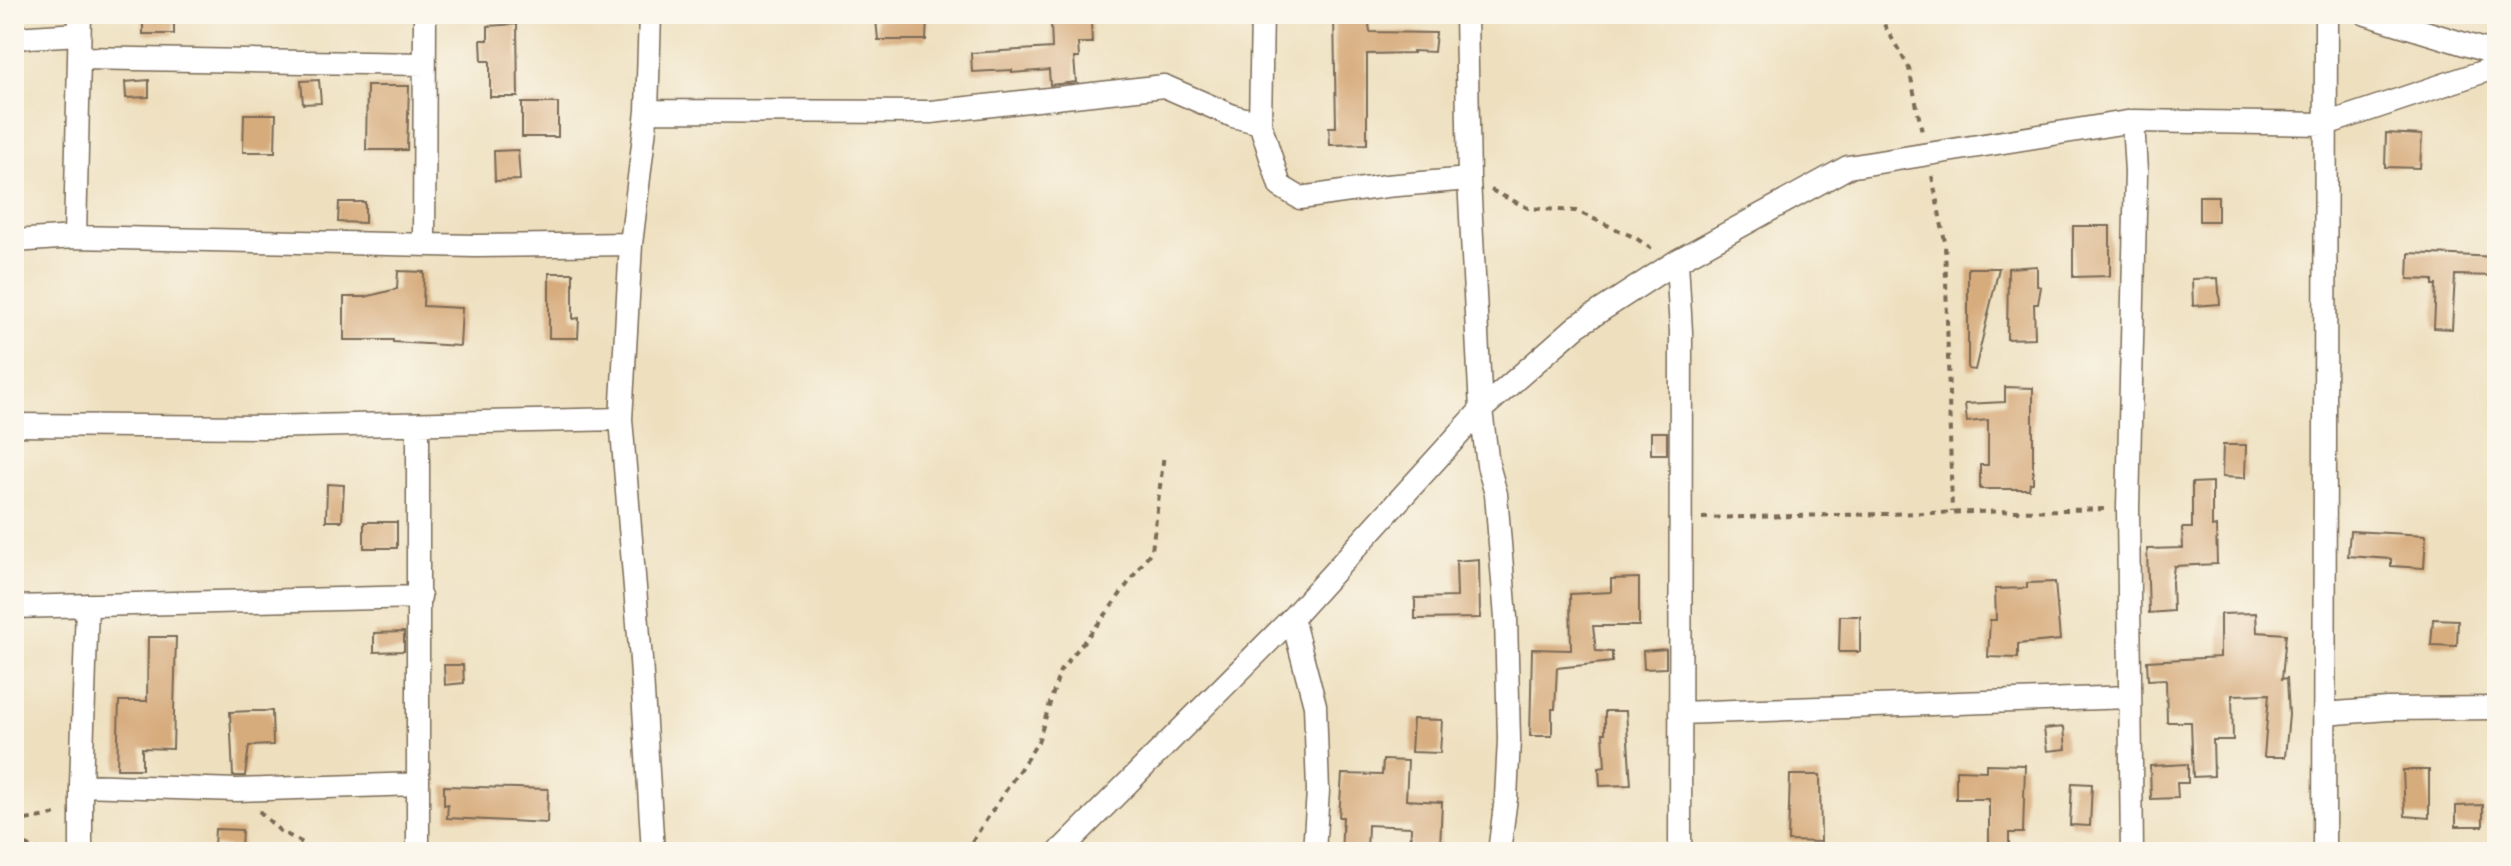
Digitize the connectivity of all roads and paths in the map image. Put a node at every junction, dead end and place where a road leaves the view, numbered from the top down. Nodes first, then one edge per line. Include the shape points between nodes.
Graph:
1 (425, 14) edge
2 (650, 14) edge
3 (1262, 14) edge
4 (1466, 14) edge
5 (1878, 14) edge
6 (2326, 14) edge
7 (2366, 14) edge
8 (80, 24) edge
9 (14, 38) edge
10 (2497, 54) edge
11 (80, 58) junction
12 (424, 64) junction
13 (2497, 67) edge
14 (647, 111) junction
15 (2133, 121) junction
16 (1260, 123) junction
17 (2326, 124) junction
18 (1927, 155) junction
19 (1469, 179) junction
20 (75, 237) junction
21 (14, 241) edge
22 (631, 244) junction
23 (424, 245) junction
24 (1677, 261) junction
25 (1481, 410) junction
26 (621, 419) junction
27 (418, 424) junction
28 (14, 425) edge
29 (1164, 454) dead end
30 (2128, 508) junction
31 (1952, 512) junction
32 (1681, 518) junction
33 (420, 597) junction
34 (87, 605) junction
35 (14, 607) edge
36 (1292, 618) junction
37 (2130, 697) junction
38 (2497, 708) edge
39 (1680, 713) junction
40 (2324, 714) junction
41 (417, 784) junction
42 (81, 785) junction
43 (237, 790) junction
44 (14, 822) edge
45 (14, 840) edge
46 (43, 852) edge
47 (81, 852) edge
48 (320, 852) edge
49 (418, 852) edge
50 (653, 852) edge
51 (965, 852) edge
52 (1059, 852) edge
53 (1314, 852) edge
54 (1499, 852) edge
55 (1680, 852) edge
56 (2132, 852) edge
57 (2324, 852) edge

1 - 12 street
2 - 14 street
3 - 16 street
4 - 19 street
5 - 18 path via 1909,68
6 - 17 street
7 - 10 street
8 - 9 street
8 - 11 street
11 - 12 street
11 - 20 street
12 - 23 street
13 - 17 street
14 - 16 street via 931,112 1164,86
14 - 22 street
15 - 17 street
15 - 18 street
15 - 30 street
16 - 19 street via 1280,186 1300,198
17 - 40 street
18 - 24 street via 1848,167
18 - 31 path via 1945,242
19 - 24 path via 1528,208 1576,211
19 - 25 street
20 - 21 street
20 - 23 street
22 - 23 street
22 - 26 street
24 - 25 street via 1577,326
24 - 32 street
25 - 36 street
25 - 54 street via 1496,494 1506,618 1509,740
26 - 27 street
26 - 50 street
27 - 28 street
27 - 33 street
29 - 51 path via 1152,550 1060,671 1038,742
30 - 31 path
30 - 37 street
31 - 32 path
32 - 39 street
33 - 34 street
33 - 41 street
34 - 35 street
34 - 42 street
36 - 52 street
36 - 53 street via 1315,705
37 - 39 street
37 - 56 street
38 - 40 street
39 - 55 street
40 - 57 street
41 - 43 street
41 - 49 street
42 - 43 street
42 - 44 path via 59,814
42 - 47 street
43 - 48 path via 280,831
45 - 46 path

